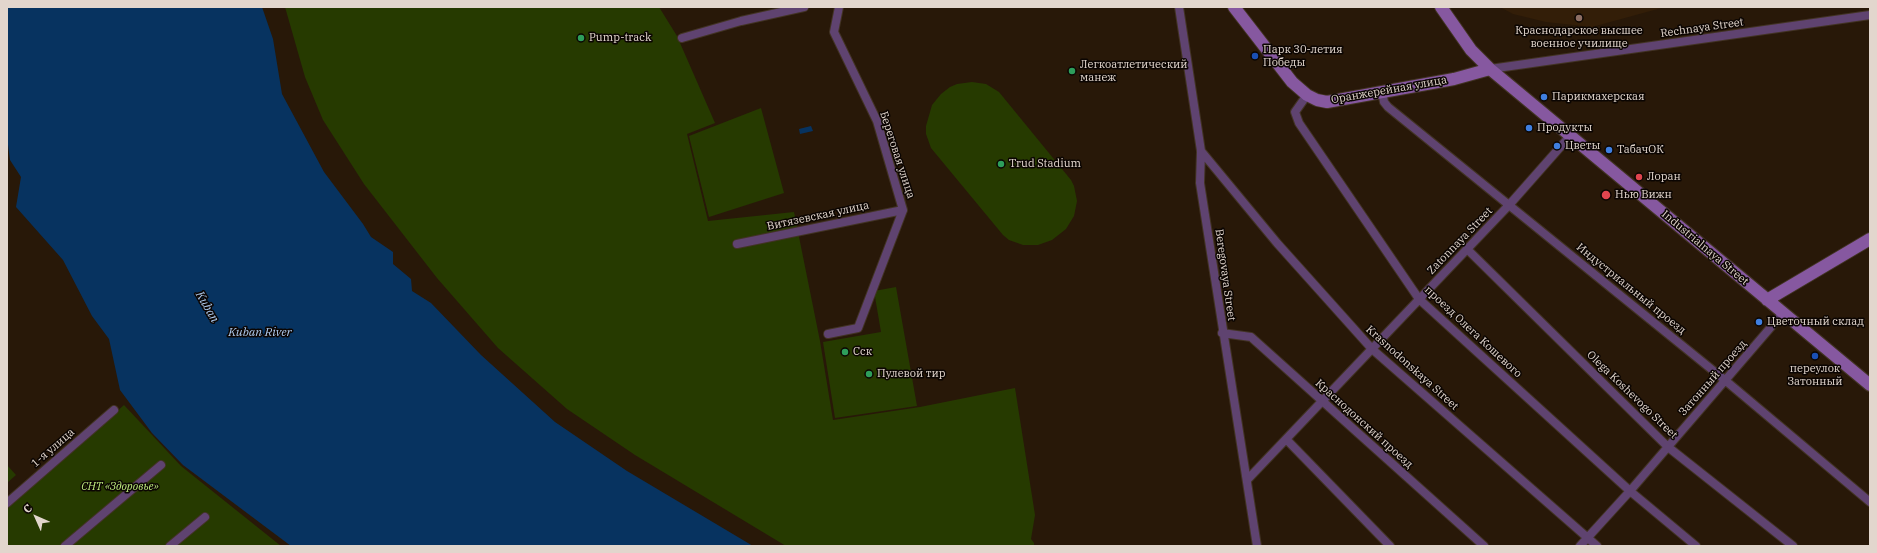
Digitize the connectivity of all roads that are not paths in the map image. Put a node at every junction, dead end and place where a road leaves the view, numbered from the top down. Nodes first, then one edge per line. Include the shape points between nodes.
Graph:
1 (804, 7) edge
2 (840, 7) edge
3 (1179, 7) edge
4 (1234, 7) edge
5 (1441, 7) edge
6 (1870, 15) edge
7 (682, 38) dead end
8 (1471, 50) junction
9 (1490, 69) junction
10 (1454, 79) junction
11 (1382, 92) junction
12 (1307, 95) junction
13 (1570, 136) junction
14 (1201, 152) junction
15 (1510, 204) junction
16 (903, 210) junction
17 (1870, 239) edge
18 (737, 244) dead end
19 (1466, 249) junction
20 (1420, 300) junction
21 (1767, 300) junction
22 (1783, 313) junction
23 (828, 334) dead end
24 (1222, 334) junction
25 (1372, 349) junction
26 (1726, 381) junction
27 (1870, 385) edge
28 (1323, 402) junction
29 (114, 410) dead end
30 (1286, 439) junction
31 (1668, 447) junction
32 (161, 464) dead end
33 (1247, 480) junction
34 (1630, 491) junction
35 (1870, 502) edge
36 (7, 503) edge
37 (205, 517) dead end
38 (1587, 538) junction
39 (65, 546) edge
40 (170, 546) edge
41 (1256, 546) edge
42 (1390, 546) edge
43 (1484, 546) edge
44 (1580, 546) edge
45 (1597, 546) edge
46 (1696, 546) edge
47 (1793, 546) edge

1 - 7 street
2 - 16 street, Береговая улица via 834,32 877,121
3 - 14 street, Beregovaya Street
4 - 12 main road, Оранжерейная улица via 1292,82
5 - 8 main road, Industrialnaya Street
6 - 9 street, Rechnaya Street
8 - 9 main road, Industrialnaya Street
8 - 10 main road via 1469,68
9 - 10 main road, Оранжерейная улица
9 - 13 main road, Industrialnaya Street
10 - 11 main road, Оранжерейная улица
11 - 12 main road, Оранжерейная улица via 1328,102
11 - 15 street, Индустриальный проезд via 1388,107
12 - 20 street, проезд Олега Кошевого via 1295,112 1299,123
13 - 15 street, Zatonnaya Street
13 - 21 main road, Industrialnaya Street
14 - 24 street, Beregovaya Street via 1200,183
14 - 25 street, Krasnodonskaya Street via 1277,243
15 - 19 street, Zatonnaya Street
15 - 26 street, Индустриальный проезд
16 - 18 street, Витязевская улица
16 - 23 street, Береговая улица via 858,328
17 - 21 main road
19 - 20 street, Zatonnaya Street
19 - 31 street, Olega Koshevogo Street
20 - 25 street, Zatonnaya Street
20 - 34 street, проезд Олега Кошевого
21 - 22 main road, Industrialnaya Street
22 - 26 street, Затонный проезд
22 - 27 main road, Industrialnaya Street
24 - 28 street, Краснодонский проезд via 1251,337
24 - 33 street, Beregovaya Street
25 - 28 street, Zatonnaya Street
25 - 38 street, Krasnodonskaya Street
26 - 31 street, Затонный проезд
26 - 35 street, Индустриальный проезд
28 - 30 street, Zatonnaya Street
28 - 43 street, Краснодонский проезд
29 - 36 street, 1-я улица
30 - 33 street, Zatonnaya Street
30 - 42 street
31 - 34 street, Затонный проезд
31 - 47 street, Olega Koshevogo Street
32 - 39 street
33 - 41 street, Beregovaya Street
34 - 38 street, Затонный проезд
34 - 46 street, проезд Олега Кошевого
37 - 40 street
38 - 44 street, Затонный проезд
38 - 45 street, Krasnodonskaya Street

